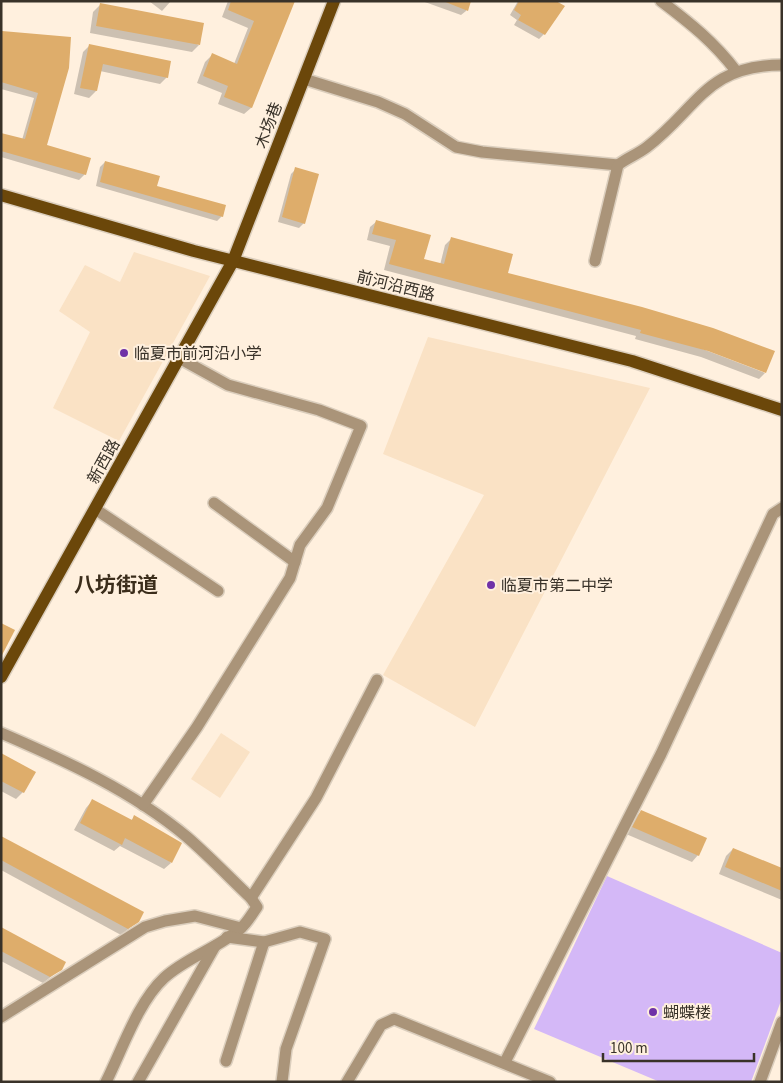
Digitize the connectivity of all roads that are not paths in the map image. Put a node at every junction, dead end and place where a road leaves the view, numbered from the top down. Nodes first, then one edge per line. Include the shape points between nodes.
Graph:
1 (334, 1) edge
2 (662, 1) edge
3 (782, 65) edge
4 (736, 71) junction
5 (304, 79) junction
6 (618, 165) junction
7 (1, 195) edge
8 (233, 260) junction
9 (595, 261) dead end
10 (178, 358) junction
11 (782, 410) edge
12 (214, 503) dead end
13 (782, 508) edge
14 (95, 509) junction
15 (295, 562) junction
16 (218, 591) dead end
17 (1, 677) edge
18 (377, 680) dead end
19 (1, 733) edge
20 (143, 805) junction
21 (251, 898) junction
22 (241, 928) junction
23 (227, 938) junction
24 (264, 942) junction
25 (215, 946) junction
26 (1, 1017) edge
27 (782, 1022) edge
28 (226, 1061) dead end
29 (505, 1062) junction
30 (106, 1082) edge
31 (138, 1082) edge
32 (282, 1082) edge
33 (347, 1082) edge
34 (550, 1082) edge
35 (760, 1082) edge

1 - 5 main road, 木场巷
2 - 4 street via 700,31
3 - 4 street
4 - 6 street via 708,87 646,148
5 - 6 street via 405,114 456,147
5 - 8 main road, 木场巷
6 - 9 street
7 - 8 main road, 前河沿西路
8 - 10 main road, 新西路
8 - 11 main road, 前河沿西路 via 632,361
10 - 14 main road, 新西路
10 - 15 street via 228,385 319,410 361,426 327,508 300,545
12 - 15 street
13 - 29 street via 773,514 661,754
14 - 16 street
14 - 17 main road, 新西路
15 - 20 street via 290,578 197,727
18 - 21 street via 316,798
19 - 20 street via 78,766
20 - 21 street via 186,837
21 - 22 street via 258,908
22 - 23 street
22 - 26 street via 195,916 145,927
23 - 24 street
23 - 25 street
24 - 28 street
24 - 32 street via 300,932 325,939 286,1049
25 - 30 street via 186,959 162,979 144,1004
25 - 31 street
27 - 35 street
29 - 33 street via 394,1019 381,1025
29 - 34 street

